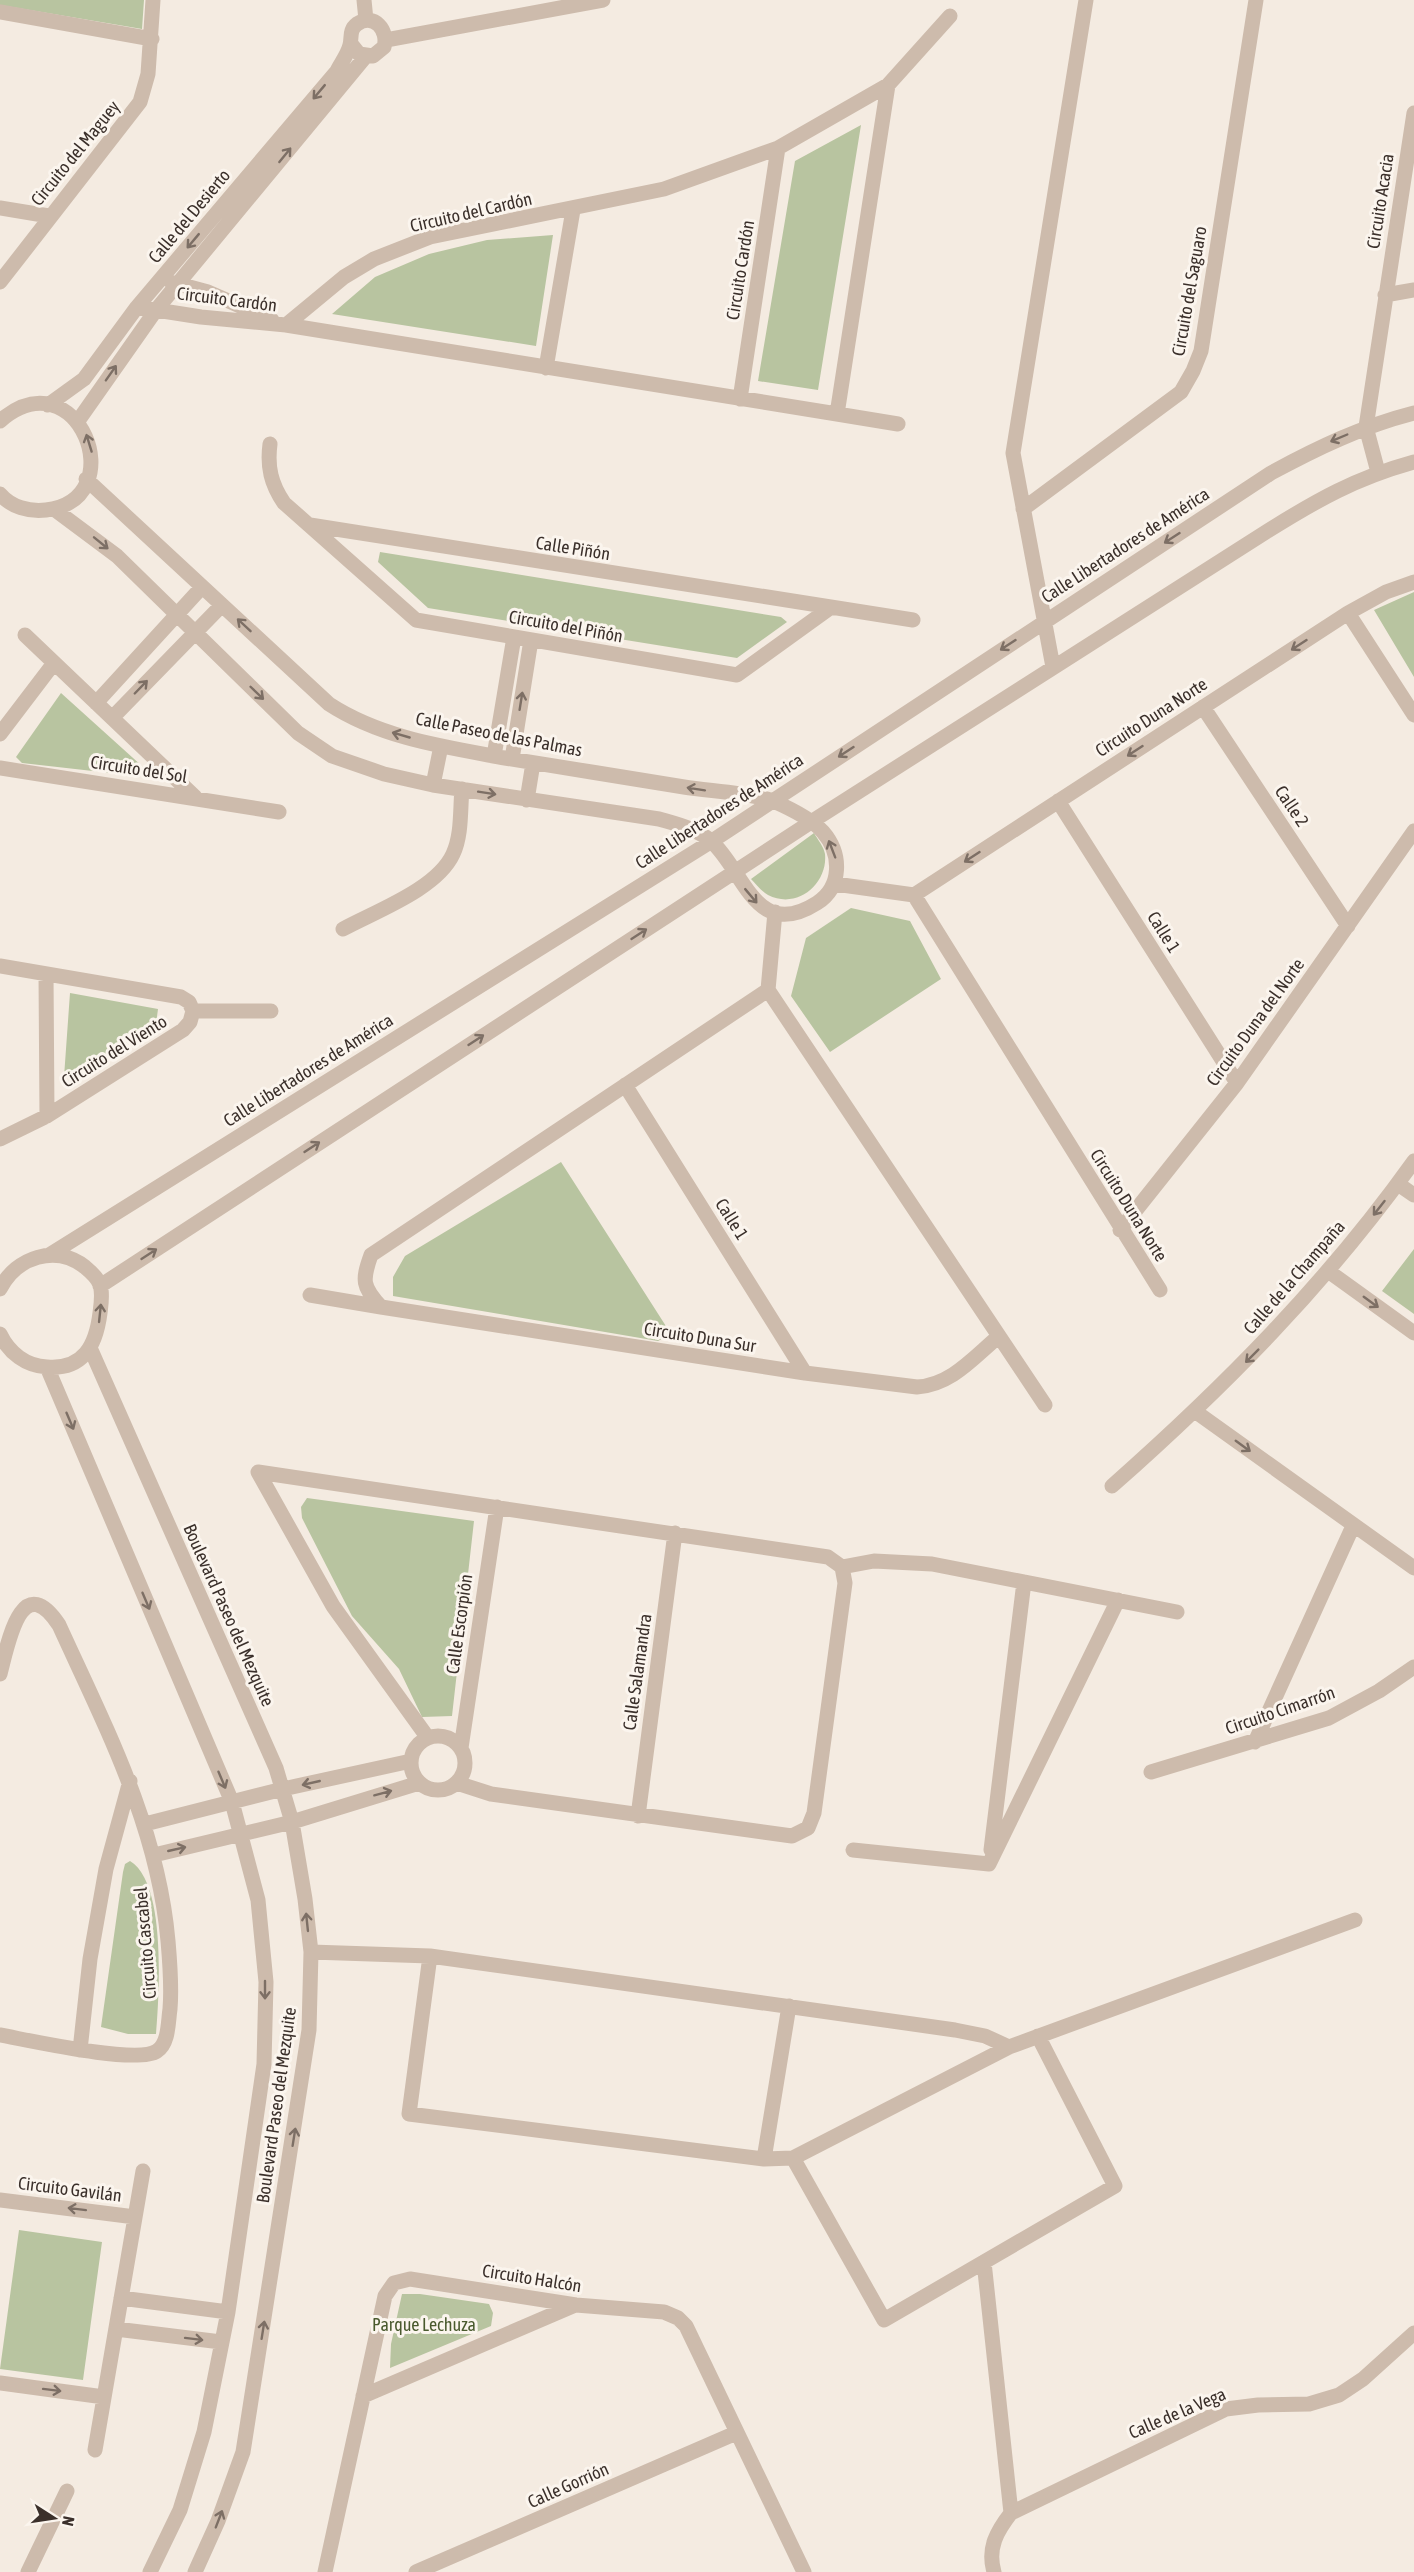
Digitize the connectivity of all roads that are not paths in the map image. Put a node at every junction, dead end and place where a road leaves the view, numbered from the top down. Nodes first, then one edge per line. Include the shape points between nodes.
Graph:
1 (153, 0) edge
2 (364, 0) edge
3 (603, 0) edge
4 (1086, 0) edge
5 (1256, 0) edge
6 (573, 4) edge
7 (0, 12) edge
8 (950, 16) dead end
9 (366, 21) junction
10 (152, 39) junction
11 (386, 40) junction
12 (351, 44) junction
13 (366, 56) junction
14 (888, 85) junction
15 (1414, 113) edge
16 (778, 148) junction
17 (259, 174) junction
18 (0, 208) edge
19 (573, 210) junction
20 (49, 216) junction
21 (159, 280) junction
22 (0, 282) edge
23 (178, 284) junction
24 (1414, 290) edge
25 (1385, 295) junction
26 (137, 307) junction
27 (156, 310) junction
28 (286, 326) junction
29 (546, 368) junction
30 (740, 399) junction
31 (48, 405) junction
32 (1414, 413) edge
33 (837, 414) junction
34 (0, 421) edge
35 (78, 421) junction
36 (898, 424) dead end
37 (1366, 427) junction
38 (270, 444) dead end
39 (1414, 462) edge
40 (1378, 472) junction
41 (87, 479) junction
42 (0, 494) edge
43 (54, 509) junction
44 (1023, 509) junction
45 (310, 525) junction
46 (1414, 582) edge
47 (202, 587) junction
48 (222, 604) junction
49 (830, 608) junction
50 (1348, 613) junction
51 (177, 614) junction
52 (913, 620) dead end
53 (1044, 621) junction
54 (195, 632) junction
55 (26, 635) dead end
56 (514, 637) junction
57 (531, 640) junction
58 (54, 663) junction
59 (1053, 667) junction
60 (96, 703) junction
61 (1203, 707) junction
62 (1414, 715) edge
63 (112, 718) junction
64 (0, 734) edge
65 (441, 746) junction
66 (494, 756) junction
67 (512, 759) junction
68 (533, 763) junction
69 (0, 768) edge
70 (433, 785) junction
71 (462, 789) junction
72 (195, 797) junction
73 (527, 800) junction
74 (772, 801) junction
75 (1058, 801) junction
76 (279, 812) dead end
77 (811, 822) junction
78 (1414, 831) edge
79 (712, 841) junction
80 (733, 872) junction
81 (835, 884) junction
82 (914, 895) junction
83 (776, 912) junction
84 (1348, 926) junction
85 (344, 929) dead end
86 (0, 966) edge
87 (46, 974) junction
88 (768, 990) junction
89 (193, 1011) junction
90 (271, 1011) dead end
91 (1237, 1083) junction
92 (625, 1085) junction
93 (47, 1116) junction
94 (0, 1139) edge
95 (1414, 1161) edge
96 (1398, 1184) junction
97 (1414, 1195) edge
98 (1120, 1230) junction
99 (49, 1255) junction
100 (1329, 1271) junction
101 (2, 1283) edge
102 (100, 1286) junction
103 (1160, 1290) dead end
104 (310, 1295) dead end
105 (381, 1307) junction
106 (1414, 1333) edge
107 (998, 1337) junction
108 (1, 1339) edge
109 (91, 1350) junction
110 (47, 1367) junction
111 (805, 1373) junction
112 (1045, 1406) dead end
113 (1196, 1412) junction
114 (1112, 1486) dead end
115 (497, 1507) junction
116 (1353, 1527) junction
117 (675, 1533) junction
118 (842, 1567) junction
119 (1414, 1568) edge
120 (1024, 1582) junction
121 (1118, 1600) junction
122 (1177, 1612) dead end
123 (1414, 1667) edge
124 (0, 1674) edge
125 (428, 1738) junction
126 (1255, 1742) junction
127 (461, 1748) junction
128 (411, 1761) junction
129 (1150, 1772) dead end
130 (130, 1781) junction
131 (419, 1783) junction
132 (457, 1783) junction
133 (283, 1789) junction
134 (232, 1802) junction
135 (638, 1816) junction
136 (292, 1822) junction
137 (145, 1824) junction
138 (241, 1834) junction
139 (853, 1850) dead end
140 (154, 1855) junction
141 (989, 1864) junction
142 (1355, 1920) dead end
143 (311, 1952) junction
144 (430, 1956) junction
145 (789, 2006) junction
146 (0, 2035) edge
147 (1038, 2036) junction
148 (1009, 2047) junction
149 (80, 2050) junction
150 (793, 2158) junction
151 (764, 2159) junction
152 (143, 2171) dead end
153 (0, 2200) edge
154 (135, 2217) junction
155 (984, 2262) junction
156 (121, 2298) junction
157 (576, 2305) junction
158 (228, 2312) junction
159 (116, 2329) junction
160 (1414, 2333) edge
161 (222, 2342) junction
162 (0, 2383) edge
163 (363, 2396) junction
164 (104, 2397) junction
165 (736, 2433) junction
166 (95, 2450) dead end
167 (67, 2491) dead end
168 (1011, 2513) junction
169 (28, 2572) edge
170 (150, 2572) edge
171 (195, 2572) edge
172 (325, 2572) edge
173 (416, 2572) edge
174 (804, 2572) edge
175 (994, 2572) edge

1 - 10 street, Circuito del Maguey
2 - 9 street
3 - 6 street
4 - 44 street via 1013,453
5 - 44 street, Circuito del Saguaro via 1201,351 1193,371 1181,392
6 - 11 street
7 - 10 street
8 - 14 street
9 - 11 street via 382,28
9 - 12 street via 351,32
10 - 20 street, Circuito del Maguey via 140,102
11 - 13 street via 379,52
12 - 13 street
12 -> 17 street, Calle del Desierto via 337,71
17 -> 13 street, Calle del Desierto
14 - 16 street, Circuito del Cardón
14 - 33 street
15 - 25 street, Circuito Acacia
16 - 19 street, Circuito del Cardón via 664,189
16 - 30 street, Circuito Cardón
17 -> 21 street, Calle del Desierto
17 - 23 street, Calle del Desierto
18 - 20 street
19 - 28 street, Circuito del Cardón via 430,237 374,259 337,282
19 - 29 street
20 - 22 street, Circuito del Maguey
21 - 23 street, Circuito Cardón
21 - 26 street, Calle del Desierto
23 - 27 street, Calle del Desierto
23 - 28 street, Circuito Cardón via 208,292
24 - 25 street
25 - 37 street, Circuito Acacia
26 - 27 street, Circuito Cardón
26 - 31 street, Calle del Desierto via 84,380
27 - 28 street, Circuito Cardón
35 -> 27 street, Calle del Desierto
28 - 29 street
29 - 30 street
30 - 33 street
31 - 34 street via 15,410
31 - 35 street via 64,410
32 - 37 street, Calle Libertadores de América
33 - 36 street
41 -> 35 street via 92,454
37 - 40 street, Circuito Acacia
37 -> 53 street, Calle Libertadores de América via 1324,444 1271,473
38 - 45 street, Circuito del Piñón via 268,463 274,489
39 - 40 street
40 - 59 street via 1306,507
41 - 43 street via 70,501
41 - 47 street, Calle Paseo de las Palmas
42 - 43 street via 18,507
43 -> 51 street via 117,556
44 - 53 street
45 - 49 street, Calle Piñón
45 - 56 street, Circuito del Piñón via 416,620
46 - 50 street, Circuito Duna Norte
47 - 48 street, Calle Paseo de las Palmas
47 - 51 street
48 - 54 street
65 -> 48 street, Calle Paseo de las Palmas via 354,720 337,709
49 - 52 street, Calle Piñón
49 - 57 street, Circuito del Piñón via 737,675
50 -> 61 street, Circuito Duna Norte
50 - 62 street
51 - 54 street
51 - 60 street
53 - 59 street
53 -> 74 street, Calle Libertadores de América
63 -> 54 street
54 -> 70 street via 298,733 332,756
55 - 58 street, Circuito del Sol
56 - 57 street, Circuito del Piñón
56 - 66 street
67 -> 57 street
58 - 60 street, Circuito del Sol
58 - 64 street
59 - 77 street
60 - 63 street, Circuito del Sol
61 -> 75 street, Circuito Duna Norte
61 - 84 street, Calle 2
63 - 72 street, Circuito del Sol
65 - 66 street, Calle Paseo de las Palmas
65 - 70 street
66 - 67 street, Calle Paseo de las Palmas
67 - 68 street, Calle Paseo de las Palmas
68 - 73 street
74 -> 68 street, Calle Paseo de las Palmas
69 - 72 street, Circuito del Sol
70 - 71 street
71 -> 73 street
71 - 85 street via 458,840 445,867 433,881
72 - 76 street
73 - 79 street via 658,819
74 - 77 street, Calle Paseo de las Palmas
74 - 79 street, Calle Libertadores de América
75 -> 82 street, Circuito Duna Norte
75 - 91 street, Calle 1
77 - 80 street
81 -> 77 street, Calle Paseo de las Palmas via 837,870 831,842
78 - 84 street, Circuito Duna del Norte
79 - 80 street
79 - 99 street, Calle Libertadores de América
80 -> 83 street via 761,907
102 -> 80 street
81 - 82 street
81 - 83 street via 809,907
82 - 98 street, Circuito Duna Norte
83 - 88 street
84 - 91 street, Circuito Duna del Norte
86 - 87 street, Circuito del Viento
87 - 89 street, Circuito del Viento via 181,997
87 - 93 street, Circuito del Viento
88 - 92 street
88 - 107 street
89 - 90 street
89 - 93 street, Circuito del Viento via 183,1030
91 - 98 street, Circuito Duna del Norte
92 - 105 street via 371,1254 364,1275 367,1292
92 - 111 street, Calle 1
93 - 94 street, Circuito del Viento
95 - 96 street, Calle de la Champaña
96 - 97 street
96 -> 100 street, Calle de la Champaña
98 - 103 street, Circuito Duna Norte
99 - 101 street, Calle Libertadores de América via 24,1262
99 - 102 street via 80,1263
100 -> 106 street
100 -> 113 street, Calle de la Champaña
109 -> 102 street via 100,1319
104 - 105 street, Circuito Duna Sur
105 - 111 street, Circuito Duna Sur
107 - 111 street, Circuito Duna Sur via 947,1380 934,1386
107 - 112 street
108 - 110 street via 22,1360
109 - 110 street via 71,1364
109 - 133 street, Boulevard Paseo del Mezquite
110 -> 134 street, Boulevard Paseo del Mezquite
113 - 114 street, Calle de la Champaña
113 -> 116 street
115 - 117 street
115 - 125 street via 258,1472 333,1606
115 - 127 street, Calle Escorpión
116 - 119 street
116 - 126 street
117 - 118 street via 828,1557
117 - 135 street, Calle Salamandra
118 - 120 street via 874,1561 932,1564
118 - 135 street via 845,1583 814,1813 808,1828 792,1836
120 - 121 street
120 - 141 street
121 - 122 street
121 - 141 street
123 - 126 street, Circuito Cimarrón via 1329,1718
124 - 130 street, Circuito Cascabel via 13,1622 26,1607 34,1604 46,1608 59,1625
125 - 127 street via 452,1739
125 - 128 street via 419,1743
126 - 129 street, Circuito Cimarrón
127 - 132 street via 465,1766
128 - 131 street
128 -> 133 street
130 - 137 street, Circuito Cascabel
130 - 149 street, Circuito Cascabel via 104,1881
131 - 132 street via 438,1791
136 -> 131 street
132 - 135 street via 491,1794
133 - 134 street
133 - 136 street, Boulevard Paseo del Mezquite
134 - 137 street
134 - 138 street, Boulevard Paseo del Mezquite
136 - 138 street
143 -> 136 street, Boulevard Paseo del Mezquite
137 - 140 street, Circuito Cascabel
140 -> 138 street
138 -> 158 street, Boulevard Paseo del Mezquite via 258,1900 266,1982 264,2064
139 - 141 street
140 - 149 street, Circuito Cascabel via 165,1909 172,1989 166,2038 157,2051 143,2056
142 - 147 street
143 - 144 street
171 -> 143 street, Boulevard Paseo del Mezquite via 243,2452 300,2101 309,2030
144 - 145 street
144 - 151 street via 409,2114
145 - 148 street via 955,2030 985,2036
145 - 151 street
146 - 149 street, Circuito Cascabel
147 - 148 street
147 - 155 street via 1115,2186
148 - 150 street
150 - 151 street
150 - 155 street via 884,2320
152 - 154 street, Circuito Gavilán
154 -> 153 street, Circuito Gavilán
154 - 156 street, Circuito Gavilán
155 - 168 street
156 - 158 street
156 - 159 street, Circuito Gavilán
157 - 163 street
157 - 163 street, Circuito Halcón via 410,2279 394,2283 385,2296
157 - 165 street, Circuito Halcón via 664,2312 678,2318 686,2326
158 - 161 street, Boulevard Paseo del Mezquite
159 -> 161 street
159 - 164 street, Circuito Gavilán
160 - 168 street, Calle de la Vega via 1339,2395 1309,2404 1226,2409
161 - 170 street, Boulevard Paseo del Mezquite via 204,2432 180,2510
162 -> 164 street
163 - 172 street, Circuito Halcón
164 - 166 street, Circuito Gavilán
165 - 173 street, Calle Gorrión
165 - 174 street, Circuito Halcón
167 - 169 street
168 - 175 street via 998,2529 991,2548

